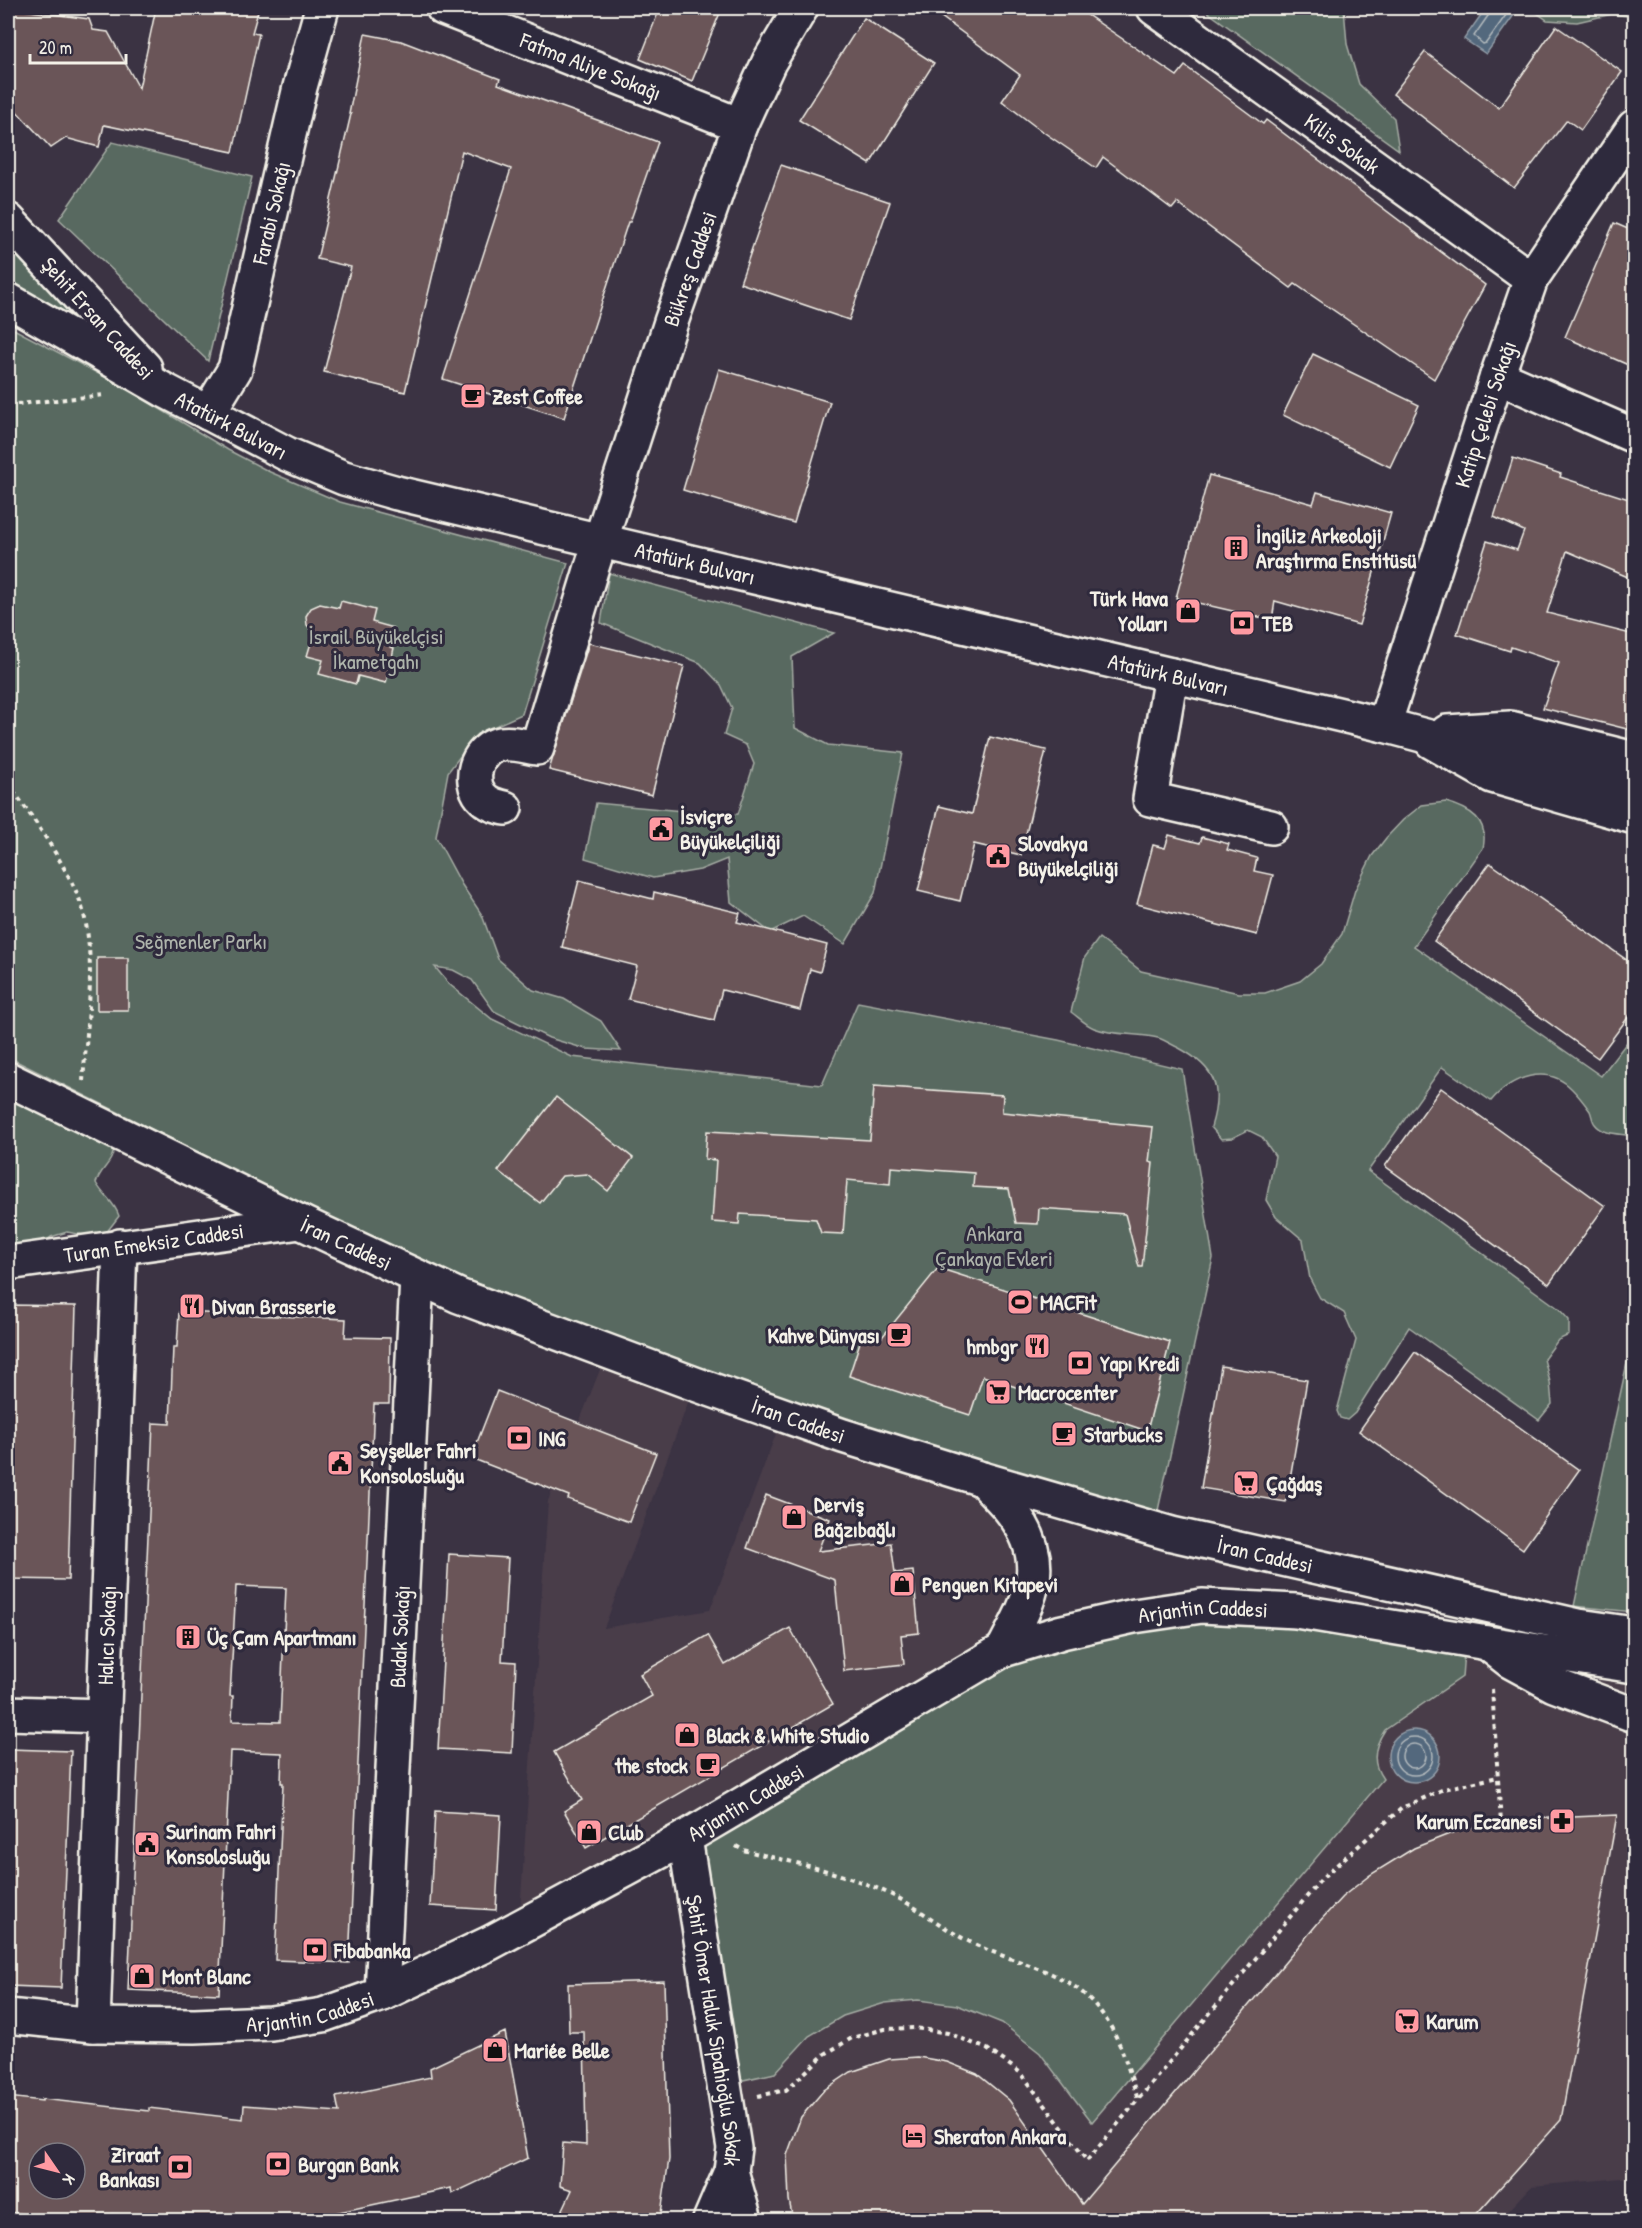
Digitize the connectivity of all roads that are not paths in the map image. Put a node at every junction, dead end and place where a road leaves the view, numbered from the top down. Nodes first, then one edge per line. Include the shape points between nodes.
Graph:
1 (322, 8) edge
2 (443, 8) edge
3 (801, 8) edge
4 (1154, 8) edge
5 (740, 125) junction
6 (1635, 127) edge
7 (8, 220) edge
8 (1531, 279) junction
9 (8, 300) edge
10 (1497, 376) junction
11 (164, 390) junction
12 (208, 413) junction
13 (1635, 436) edge
14 (601, 541) junction
15 (1171, 675) junction
16 (1384, 726) junction
17 (1418, 734) junction
18 (1635, 759) edge
19 (1635, 790) edge
20 (505, 808) dead end
21 (1635, 817) edge
22 (1271, 827) dead end
23 (8, 1079) edge
24 (300, 1222) junction
25 (120, 1246) junction
26 (8, 1263) edge
27 (417, 1277) junction
28 (982, 1479) junction
29 (1635, 1634) edge
30 (1488, 1644) junction
31 (1003, 1650) junction
32 (1635, 1666) edge
33 (8, 1713) edge
34 (1635, 1715) edge
35 (104, 1716) junction
36 (699, 1830) junction
37 (382, 1994) junction
38 (8, 2016) edge
39 (93, 2025) junction
40 (731, 2171) junction
41 (710, 2220) edge
42 (745, 2220) edge

1 - 12 street, Farabi Sokağı via 235,369
2 - 5 street, Fatma Aliye Sokağı
3 - 5 street, Bükreş Caddesi via 769,62
4 - 8 street, Kilis Sokak
5 - 14 street, Bükreş Caddesi via 671,322
6 - 8 street, Katip Çelebi Sokağı
7 - 11 street, Şehit Ersan Caddesi
8 - 10 street, Katip Çelebi Sokağı
9 - 11 street, Atatürk Bulvarı
10 - 13 street
10 - 16 street, Katip Çelebi Sokağı
11 - 12 street, Atatürk Bulvarı
12 - 14 street, Atatürk Bulvarı via 344,478
14 - 15 street, Atatürk Bulvarı
14 - 20 street, Bükreş Caddesi via 537,748 509,743 494,746 482,754 476,767 474,781 480,795 491,805
15 - 16 street, Atatürk Bulvarı
15 - 22 street via 1150,798
16 - 17 street, Atatürk Bulvarı
17 - 18 street, Atatürk Bulvarı via 1509,728
17 - 19 street, Atatürk Bulvarı
17 - 21 street via 1492,777
23 - 24 street, İran Caddesi
24 - 25 street, Turan Emeksiz Caddesi
24 - 27 street, İran Caddesi
25 - 26 street, Turan Emeksiz Caddesi
25 - 35 street, Halıcı Sokağı
27 - 28 street, İran Caddesi via 695,1384
27 - 37 street, Budak Sokağı
28 - 29 street, İran Caddesi via 1172,1534 1289,1562 1579,1626
28 - 31 street via 1023,1528 1035,1559 1027,1600
30 - 31 street, Arjantin Caddesi via 1296,1611 1202,1606 1134,1616
30 - 32 street
30 - 34 street via 1554,1685
31 - 36 street, Arjantin Caddesi
33 - 35 street
35 - 39 street, Halıcı Sokağı
36 - 37 street, Arjantin Caddesi via 490,1943
36 - 40 street, Şehit Ömer Haluk Sipahioğlu Sokak via 734,2148
37 - 39 street, Arjantin Caddesi via 323,2015 271,2024
38 - 39 street, Arjantin Caddesi
40 - 41 street, Şehit Ömer Haluk Sipahioğlu Sokak
40 - 42 street

